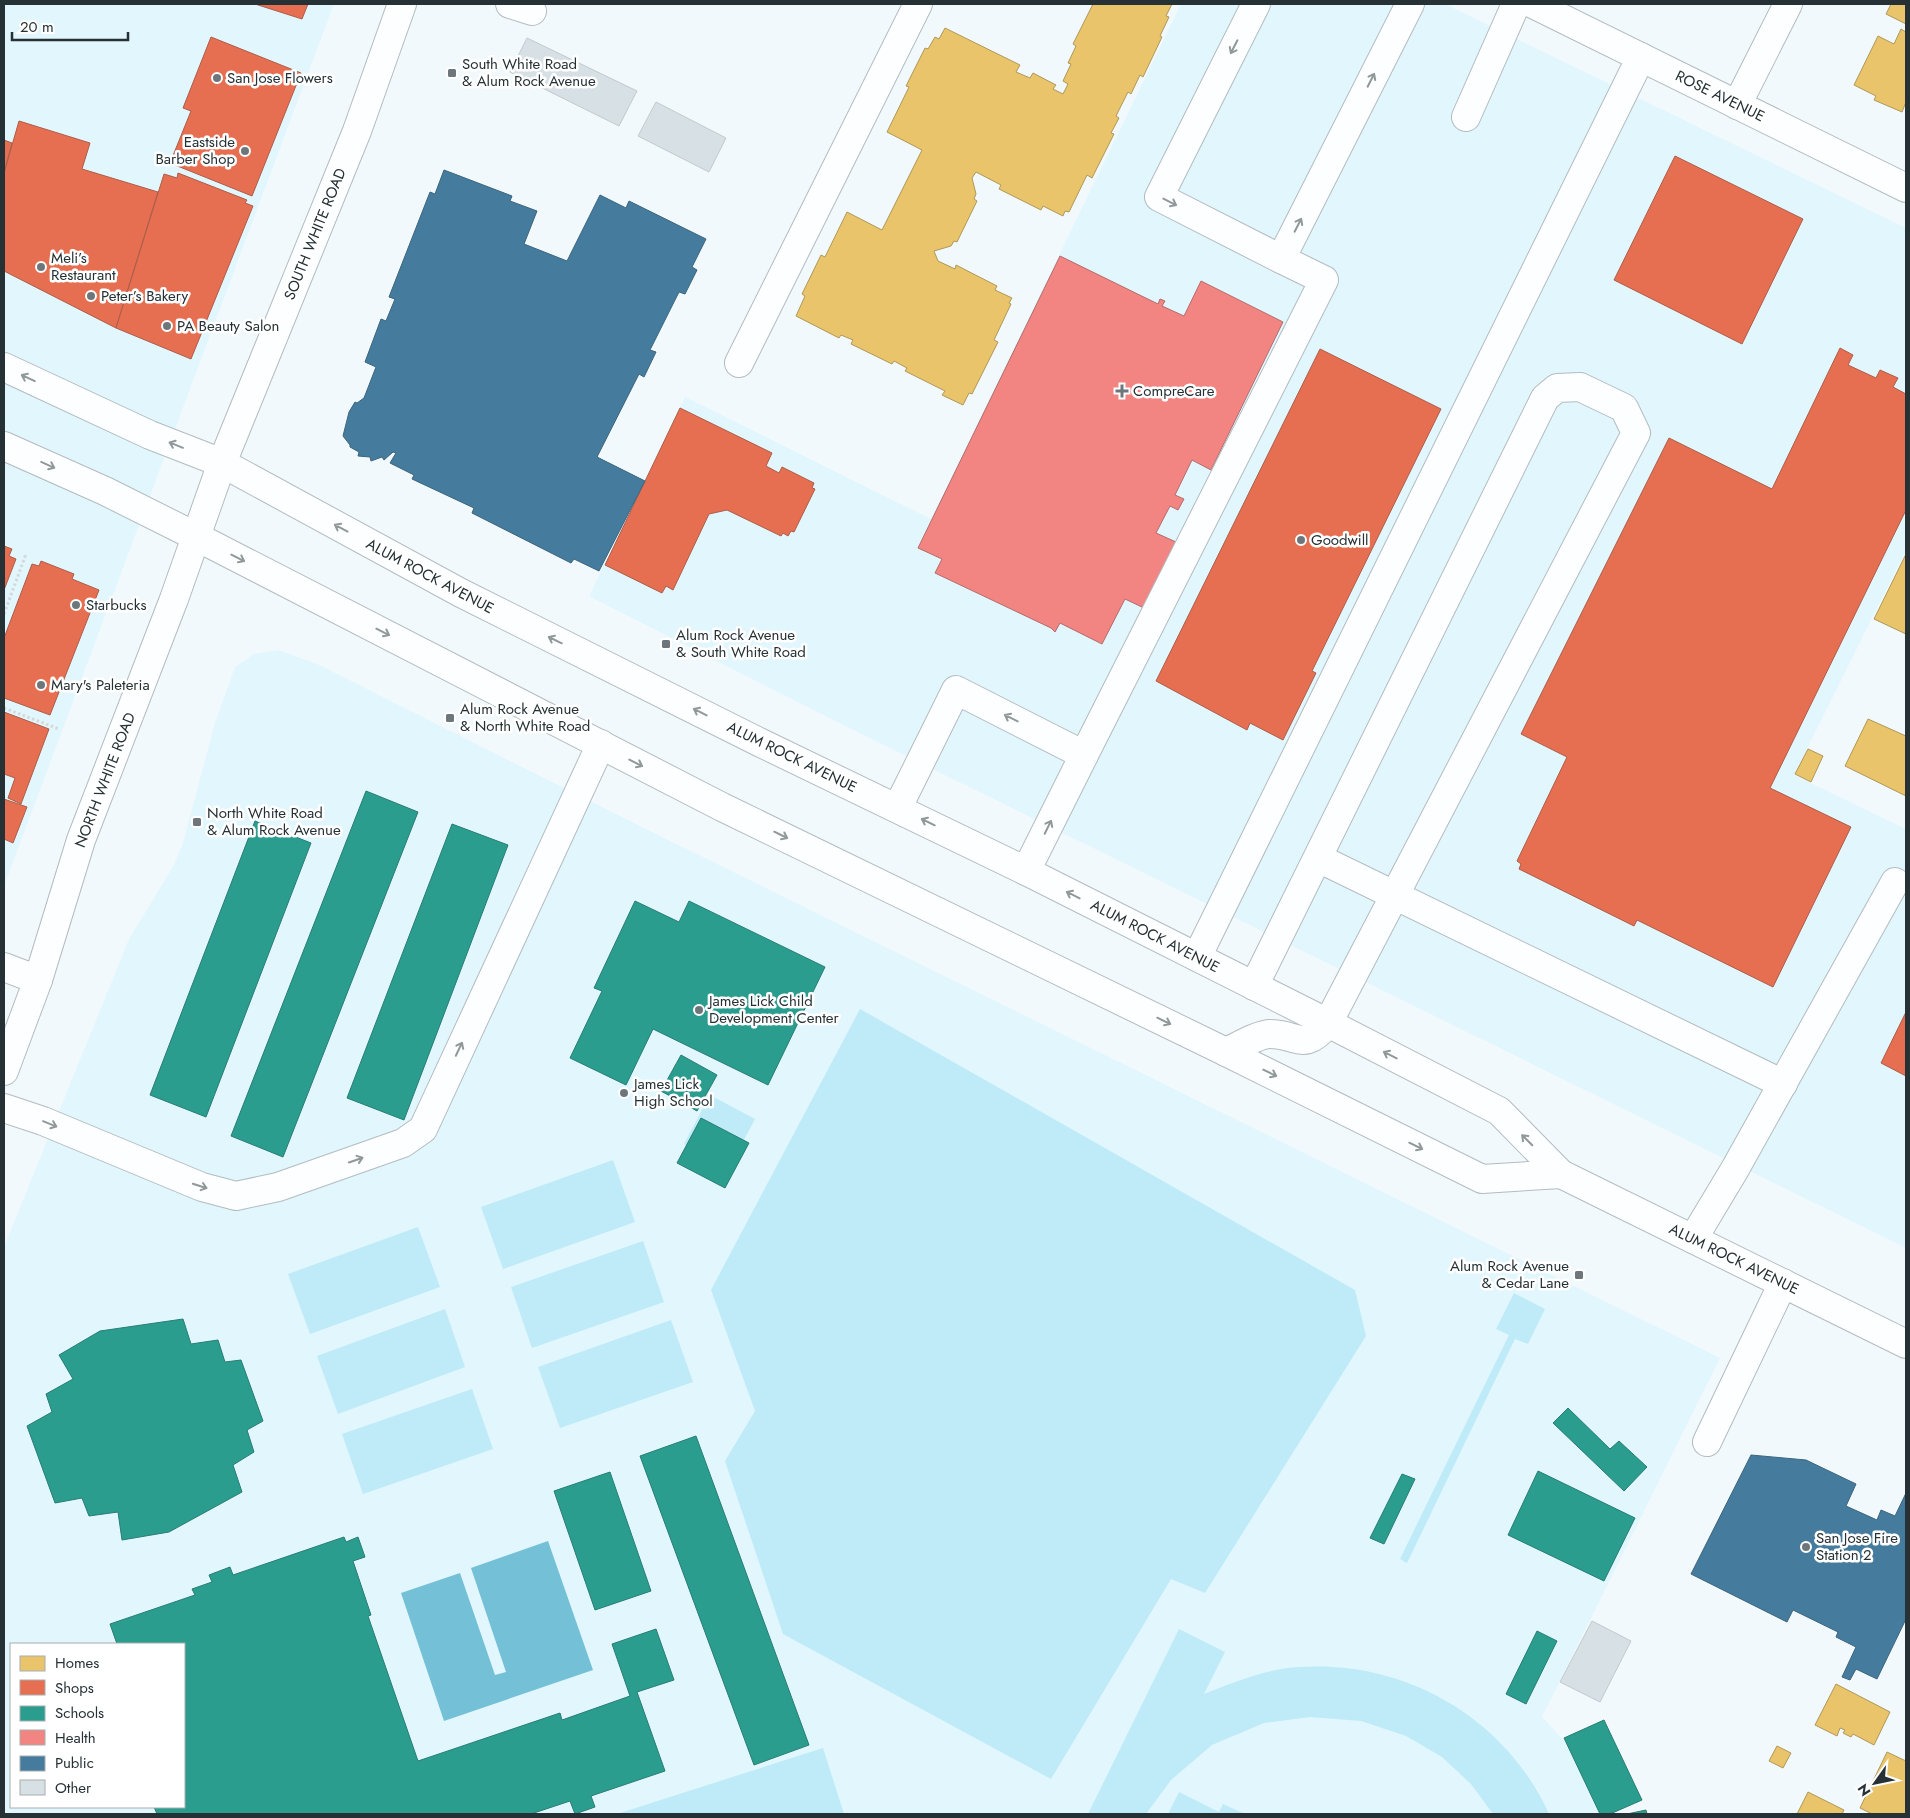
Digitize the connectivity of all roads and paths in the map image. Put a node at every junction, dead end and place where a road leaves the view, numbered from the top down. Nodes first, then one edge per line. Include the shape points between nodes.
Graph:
1 (402, 4) edge
2 (918, 4) edge
3 (1256, 4) edge
4 (1410, 4) edge
5 (1516, 4) edge
6 (1533, 4) edge
7 (1788, 4) edge
8 (1641, 57) junction
9 (1737, 105) junction
10 (1466, 117) dead end
11 (1906, 188) edge
12 (1281, 259) junction
13 (739, 363) dead end
14 (4, 367) edge
15 (4, 446) edge
16 (222, 463) junction
17 (194, 536) junction
18 (26, 554) dead end
19 (4, 614) edge
20 (4, 708) edge
21 (59, 729) dead end
22 (601, 744) junction
23 (1084, 756) junction
24 (898, 807) junction
25 (1318, 858) junction
26 (1026, 871) junction
27 (1895, 882) dead end
28 (1395, 895) junction
29 (1196, 957) junction
30 (4, 967) edge
31 (38, 980) junction
32 (1254, 986) junction
33 (1328, 1023) junction
34 (1226, 1052) junction
35 (4, 1071) edge
36 (1783, 1084) junction
37 (4, 1108) edge
38 (1561, 1174) junction
39 (1693, 1239) junction
40 (1782, 1283) junction
41 (1906, 1344) edge
42 (1707, 1442) dead end

1 - 16 main road, SOUTH WHITE ROAD via 360,123
2 - 13 main road
3 -> 12 main road via 1159,197
12 -> 4 main road
5 - 10 main road
6 - 8 main road, ROSE AVENUE
7 - 9 main road
8 - 9 main road, ROSE AVENUE
8 - 29 main road
9 - 11 main road, ROSE AVENUE
12 - 23 main road via 1324,280
16 -> 14 main road, ALUM ROCK AVENUE via 150,435
15 -> 17 main road, ALUM ROCK AVENUE via 105,491
16 - 17 main road, NORTH WHITE ROAD
24 -> 16 main road, ALUM ROCK AVENUE via 759,742 461,593
17 -> 22 main road, ALUM ROCK AVENUE
17 - 31 main road, NORTH WHITE ROAD via 174,599 81,840
18 - 19 path
20 - 21 path
22 -> 34 main road, ALUM ROCK AVENUE via 722,807
37 -> 22 main road via 202,1186 236,1196 278,1187 403,1143 423,1129
23 -> 24 main road via 956,690
26 -> 23 main road
26 -> 24 main road, ALUM ROCK AVENUE
25 - 28 main road
25 - 28 main road via 1546,398 1557,388 1580,387 1624,408 1636,433
25 - 32 main road
29 -> 26 main road, ALUM ROCK AVENUE
27 - 36 main road
28 - 33 main road
28 - 36 main road
29 - 32 main road, ALUM ROCK AVENUE
30 - 31 main road
31 - 35 main road, NORTH WHITE ROAD
32 - 33 main road, ALUM ROCK AVENUE
33 - 34 main road via 1318,1036 1301,1041 1269,1034
38 -> 33 main road, ALUM ROCK AVENUE via 1499,1111
34 -> 38 main road, ALUM ROCK AVENUE via 1482,1179
36 - 39 main road
38 - 39 main road, ALUM ROCK AVENUE
39 - 40 main road, ALUM ROCK AVENUE
40 - 41 main road, ALUM ROCK AVENUE
40 - 42 main road

